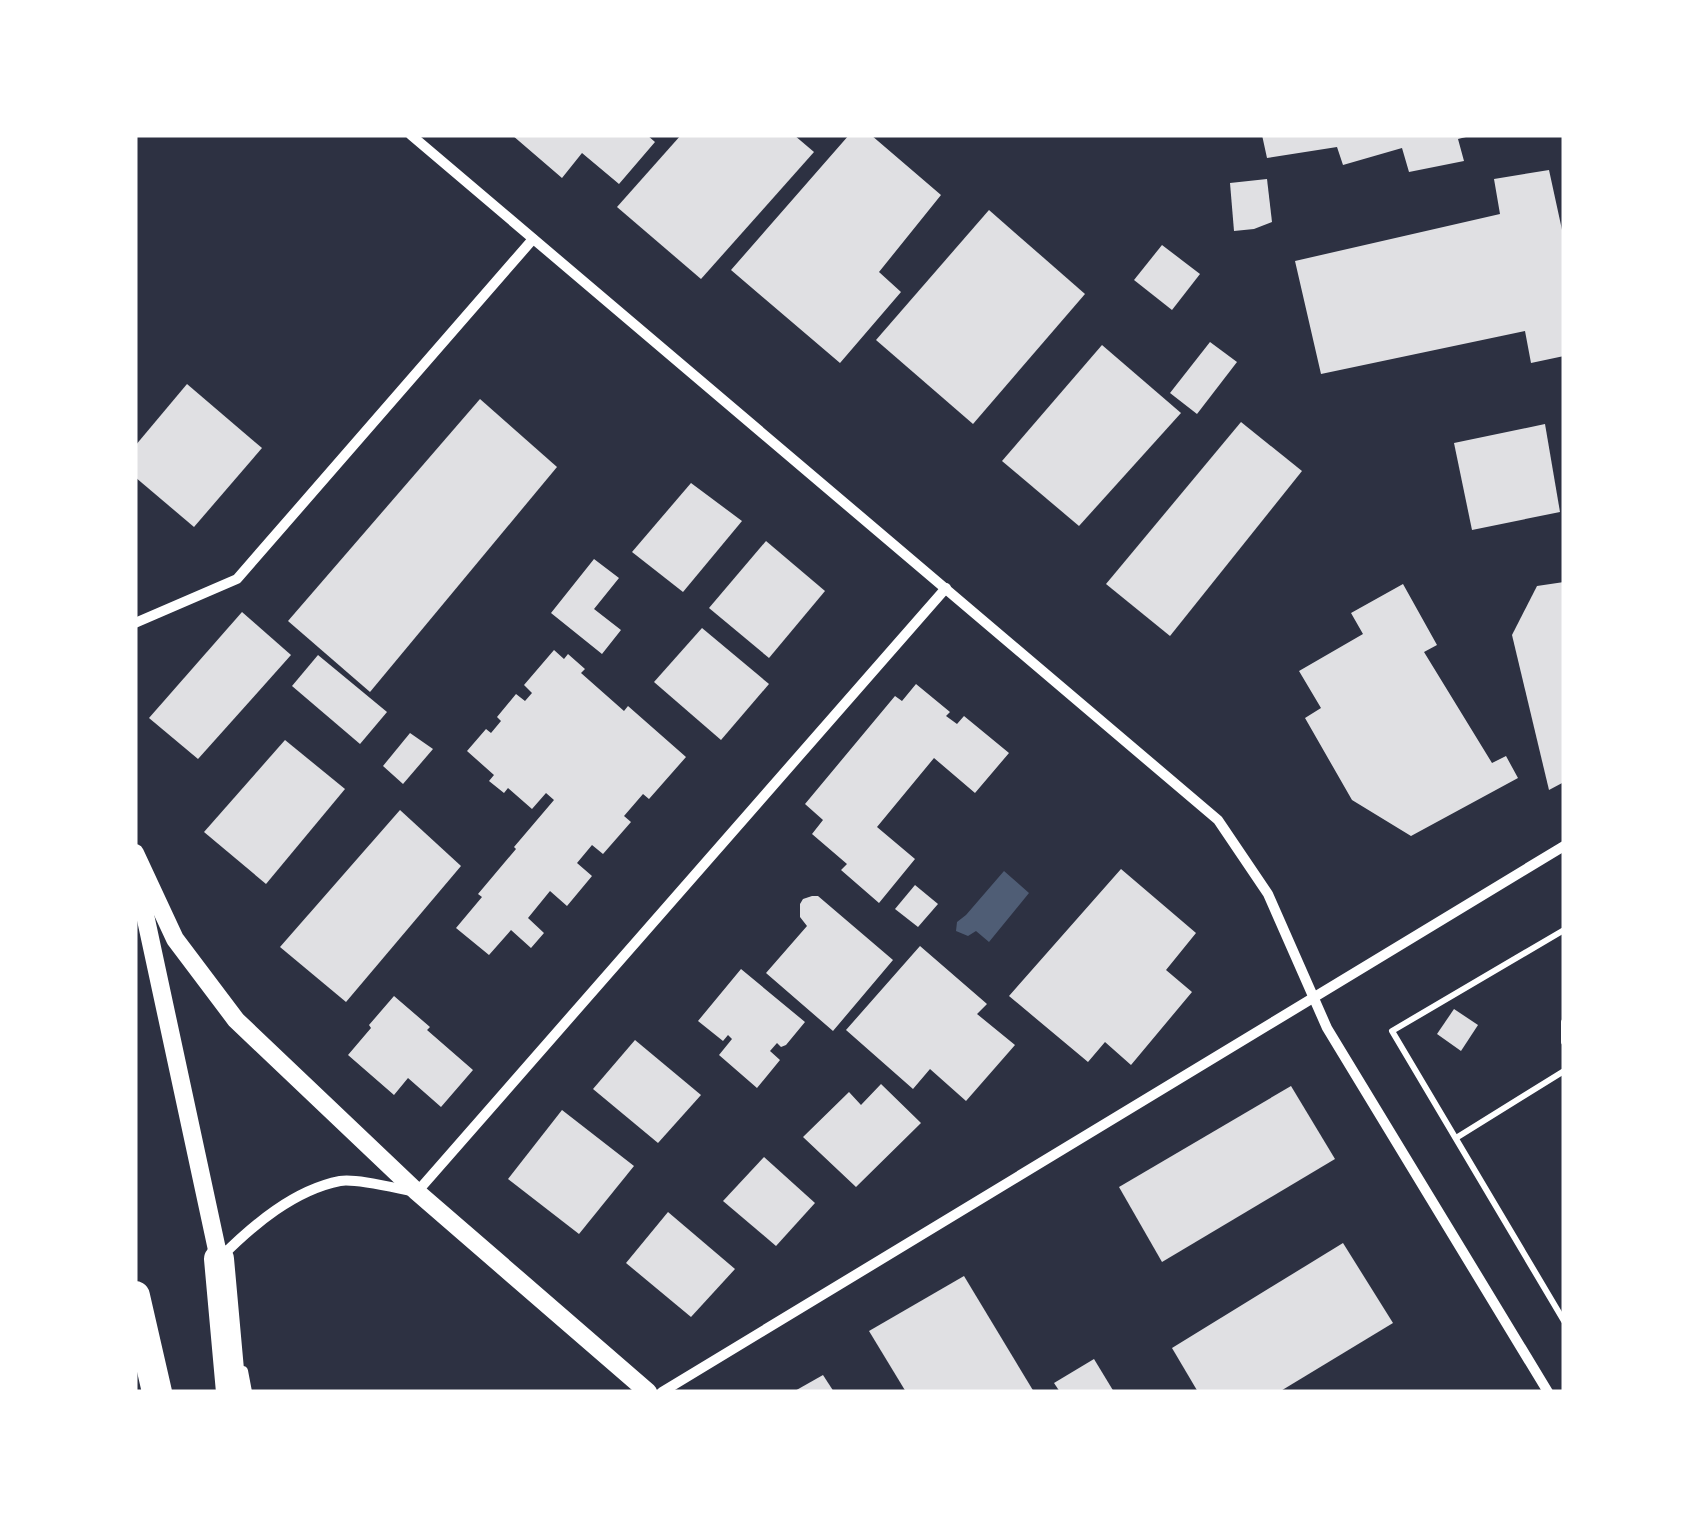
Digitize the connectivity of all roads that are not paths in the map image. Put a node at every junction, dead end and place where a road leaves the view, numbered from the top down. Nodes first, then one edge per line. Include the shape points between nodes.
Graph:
1 (411, 135) edge
2 (533, 238) junction
3 (946, 588) junction
4 (135, 623) edge
5 (1564, 846) edge
6 (135, 853) edge
7 (135, 869) edge
8 (1314, 996) junction
9 (418, 1192) junction
10 (220, 1259) junction
11 (135, 1296) edge
12 (158, 1392) edge
13 (232, 1392) edge
14 (247, 1392) edge
15 (648, 1392) edge
16 (662, 1392) edge
17 (1548, 1392) edge

1 - 2 street
2 - 3 street
2 - 4 street via 237,579
3 - 8 street via 1218,820 1268,894
3 - 9 street
5 - 8 street
6 - 9 street via 175,939 236,1020
7 - 10 street
8 - 16 street
8 - 17 street via 1327,1028
9 - 10 street via 342,1180 279,1210
9 - 15 street
10 - 13 highway
10 - 14 street
11 - 12 highway

